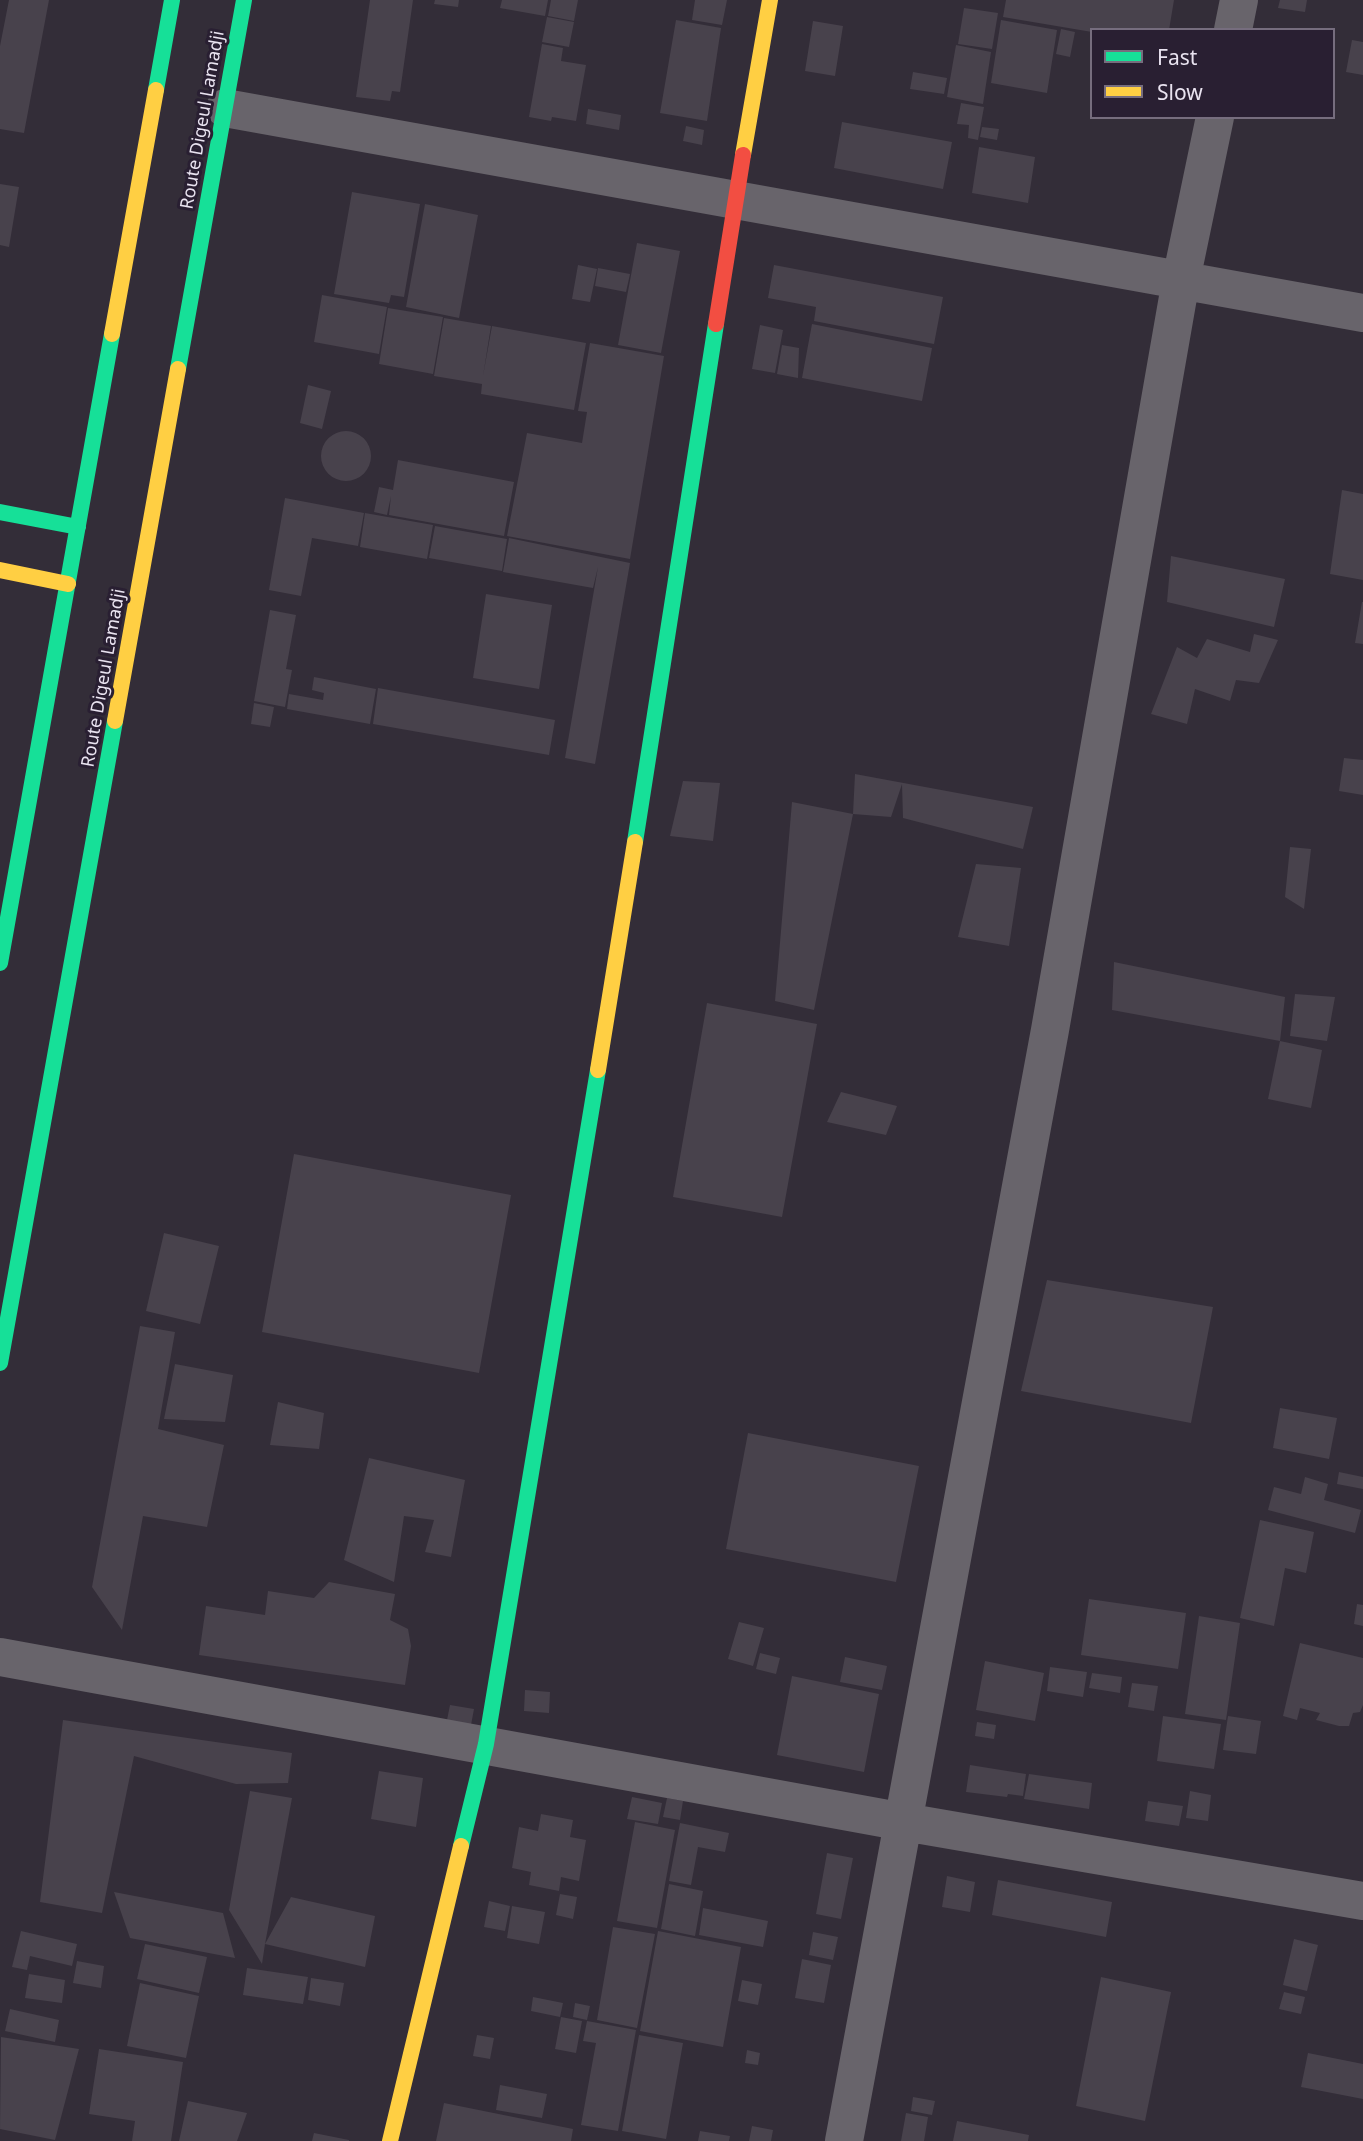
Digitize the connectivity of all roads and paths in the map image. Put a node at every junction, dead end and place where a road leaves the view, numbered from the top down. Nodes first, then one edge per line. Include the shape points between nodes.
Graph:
1 (172, 0) edge
2 (244, 0) edge
3 (770, 0) edge
4 (1239, 0) edge
5 (1233, 28) edge
6 (225, 108) junction
7 (1215, 119) edge
8 (735, 200) junction
9 (1181, 280) junction
10 (1363, 313) edge
11 (0, 512) edge
12 (78, 527) junction
13 (0, 570) edge
14 (68, 584) junction
15 (0, 963) edge
16 (0, 1363) edge
17 (0, 1657) edge
18 (486, 1744) junction
19 (904, 1822) junction
20 (1363, 1901) edge
21 (390, 2141) edge
22 (844, 2141) edge

1 - 12 main road
2 - 6 main road, Route Digeul Lamadji
3 - 8 main road
4 - 5 street
6 - 8 street
6 - 16 main road, Route Digeul Lamadji
7 - 9 street
8 - 9 street
8 - 18 main road via 618,951
9 - 10 street
9 - 19 street via 1045,1057
11 - 12 main road
12 - 14 main road
13 - 14 main road
14 - 15 main road
17 - 18 street
18 - 19 street
18 - 21 main road
19 - 20 street
19 - 22 street

